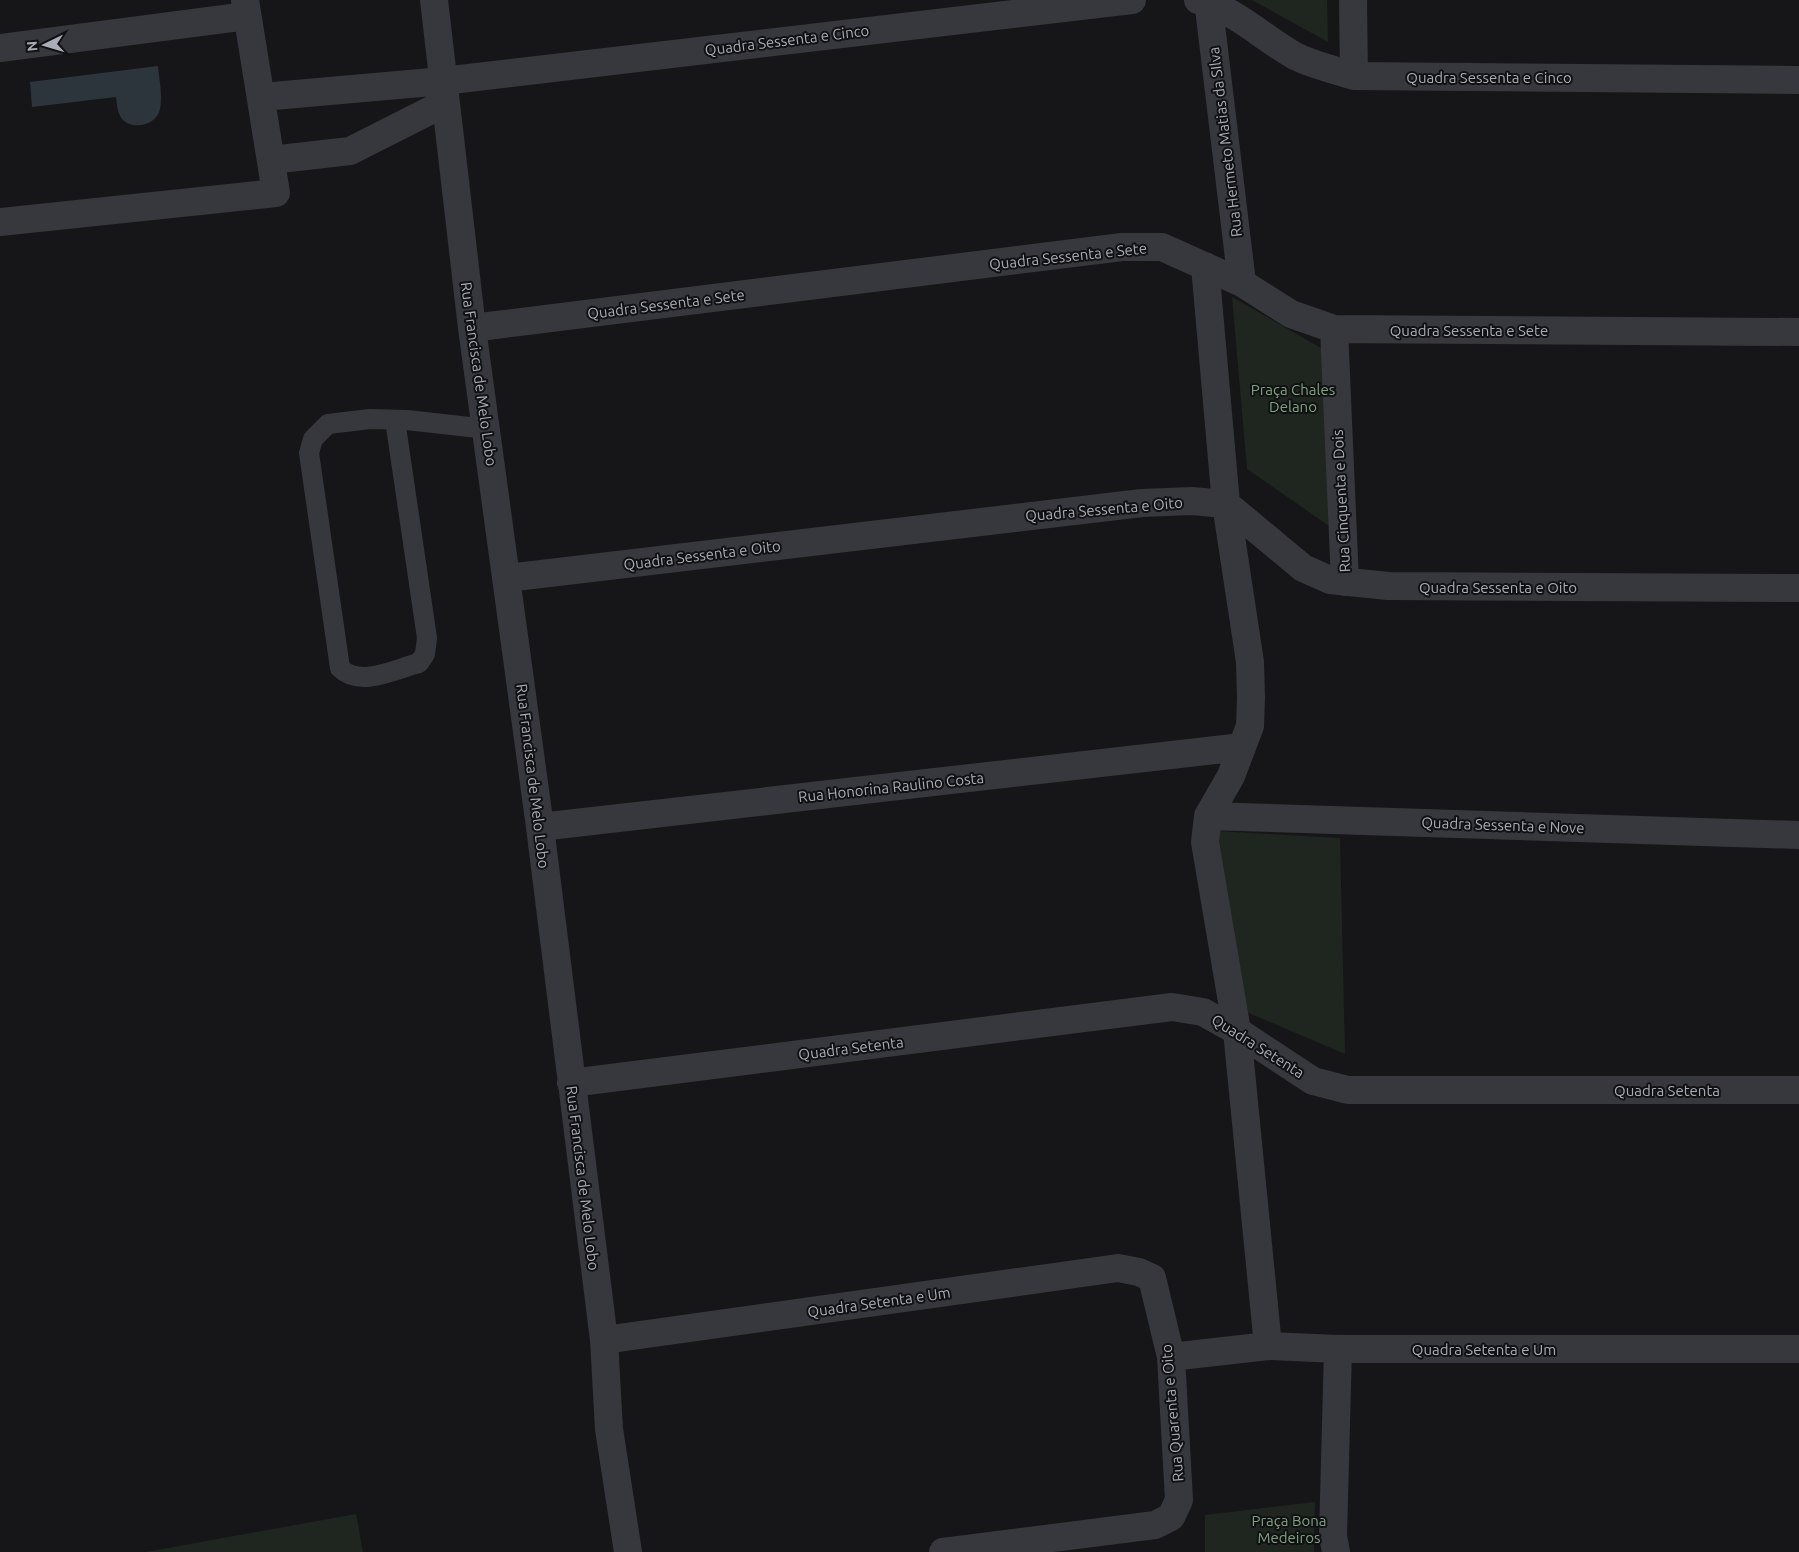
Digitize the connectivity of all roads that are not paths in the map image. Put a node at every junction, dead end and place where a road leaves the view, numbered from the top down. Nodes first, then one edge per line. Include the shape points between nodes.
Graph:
1 (434, 0) edge
2 (1132, 0) edge
3 (1352, 0) edge
4 (1205, 1) edge
5 (246, 8) edge
6 (0, 48) edge
7 (1354, 76) junction
8 (1799, 80) edge
9 (444, 92) junction
10 (262, 97) junction
11 (272, 160) junction
12 (0, 222) edge
13 (1205, 266) junction
14 (1242, 283) junction
15 (472, 328) junction
16 (1334, 329) junction
17 (1799, 332) edge
18 (395, 420) junction
19 (486, 429) junction
20 (1226, 504) junction
21 (507, 578) junction
22 (1345, 582) junction
23 (1799, 588) edge
24 (1242, 747) junction
25 (1208, 816) junction
26 (540, 827) junction
27 (1799, 834) edge
28 (1237, 1030) junction
29 (571, 1083) junction
30 (1799, 1090) edge
31 (1152, 1278) joint
32 (604, 1340) junction
33 (1268, 1346) junction
34 (1338, 1349) junction
35 (1799, 1349) edge
36 (1170, 1357) junction
37 (628, 1552) edge
38 (943, 1552) edge
39 (1336, 1552) edge

1 - 9 street, Rua Francisca de Melo Lobo
2 - 9 street, Quadra Sessenta e Cinco
3 - 7 street
4 - 7 street, Quadra Sessenta e Cinco via 1297,56
4 - 14 street, Rua Hermeto Matias da SIlva
5 - 6 street
5 - 10 street
7 - 8 street, Quadra Sessenta e Cinco
9 - 10 street, Quadra Sessenta e Cinco
9 - 11 street via 350,151
9 - 15 street, Rua Francisca de Melo Lobo
10 - 11 street
11 - 12 street via 276,193
13 - 14 street, Quadra Sessenta e Sete
13 - 15 street, Quadra Sessenta e Sete via 1162,247 1122,248
13 - 20 street
14 - 16 street, Quadra Sessenta e Sete via 1290,314
15 - 19 street, Rua Francisca de Melo Lobo
16 - 17 street, Quadra Sessenta e Sete
16 - 22 street, Rua Cinquenta e Dois
18 - 18 lane via 328,424 313,439 310,453 340,668 347,675 359,679 419,663 427,638
18 - 19 lane
19 - 21 street, Rua Francisca de Melo Lobo
20 - 21 street, Quadra Sessenta e Oito via 1192,501 1142,503
20 - 22 street, Quadra Sessenta e Oito via 1303,568 1330,580
20 - 24 street via 1250,662 1250,726
21 - 26 street, Rua Francisca de Melo Lobo
22 - 23 street, Quadra Sessenta e Oito via 1388,586
24 - 25 street via 1231,776
24 - 26 street, Rua Honorina Raulino Costa
25 - 27 street, Quadra Sessenta e Nove
25 - 28 street via 1206,842
26 - 29 street, Rua Francisca de Melo Lobo
28 - 29 street, Quadra Setenta via 1203,1012 1172,1007
28 - 30 street, Quadra Setenta via 1313,1081 1348,1090
28 - 33 street
29 - 32 street, Rua Francisca de Melo Lobo
31 - 32 street, Quadra Setenta e Um via 1118,1268
31 - 36 street, Rua Quarenta e Oito
32 - 37 street, Rua Francisca de Melo Lobo via 609,1429
33 - 34 street, Quadra Setenta e Um
33 - 36 street, Quadra Setenta e Um
34 - 35 street, Quadra Setenta e Um
34 - 39 street via 1333,1536
36 - 38 street, Rua Quarenta e Oito via 1179,1500 1171,1517 1155,1525

